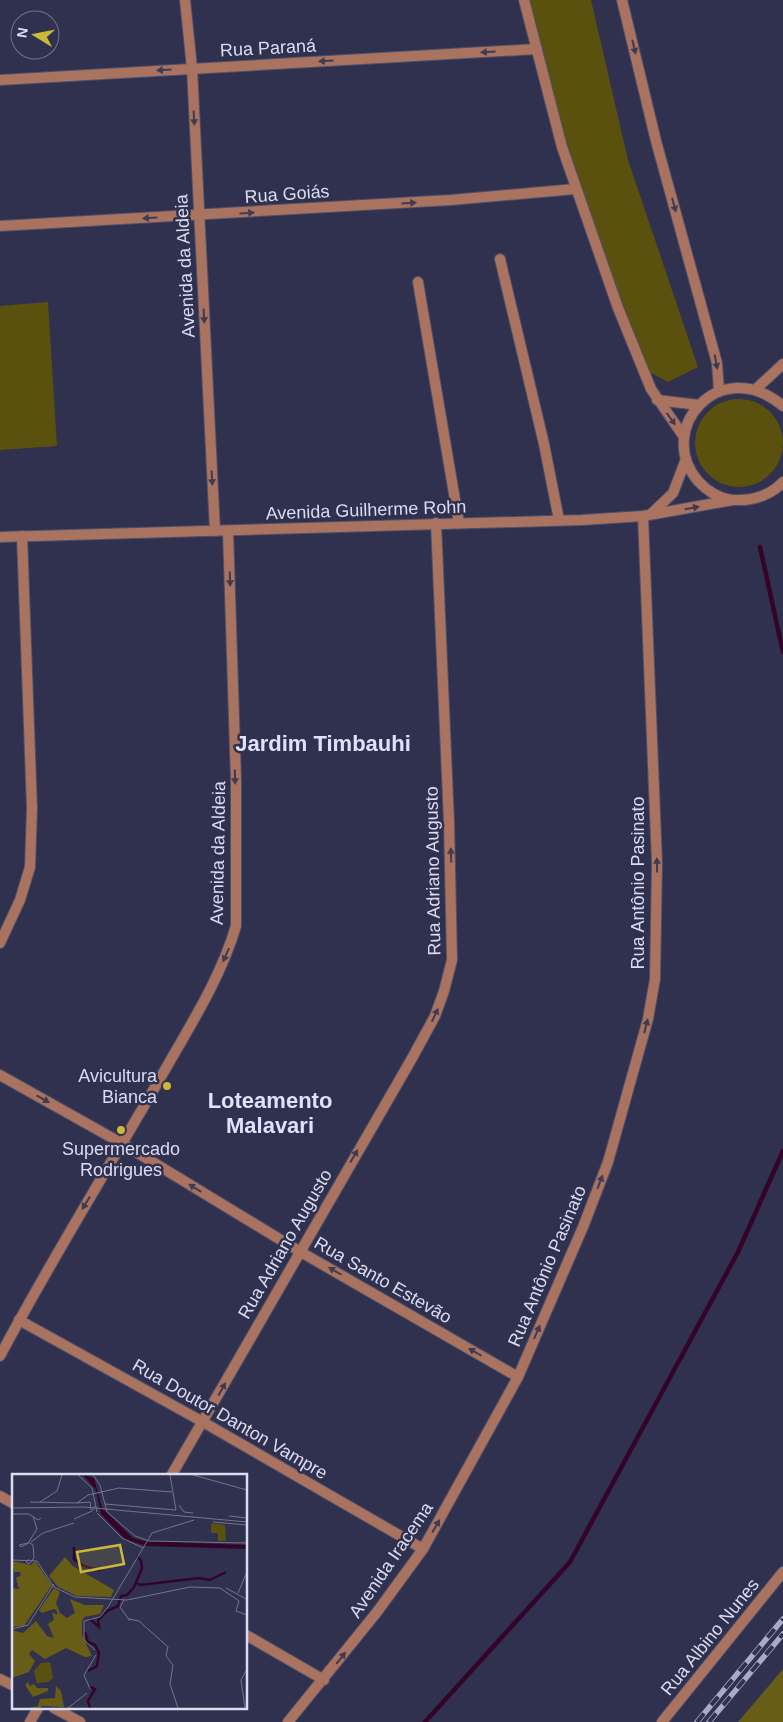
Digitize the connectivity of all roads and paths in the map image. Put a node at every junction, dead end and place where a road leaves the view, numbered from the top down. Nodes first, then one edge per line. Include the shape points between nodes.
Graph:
1 (185, 0) edge
2 (524, 0) edge
3 (622, 0) edge
4 (537, 49) junction
5 (192, 68) junction
6 (0, 80) edge
7 (575, 189) junction
8 (198, 216) junction
9 (0, 226) edge
10 (500, 259) dead end
11 (418, 282) dead end
12 (783, 364) edge
13 (756, 389) junction
14 (719, 391) junction
15 (657, 400) junction
16 (700, 405) junction
17 (783, 406) edge
18 (684, 438) junction
19 (686, 459) junction
20 (783, 482) edge
21 (783, 491) edge
22 (767, 494) junction
23 (733, 500) junction
24 (647, 515) junction
25 (559, 520) junction
26 (436, 523) junction
27 (459, 523) junction
28 (228, 530) junction
29 (215, 531) junction
30 (22, 536) junction
31 (0, 537) edge
32 (0, 943) edge
33 (0, 1075) edge
34 (123, 1144) junction
35 (299, 1251) junction
36 (19, 1320) junction
37 (0, 1356) edge
38 (518, 1376) junction
39 (203, 1422) junction
40 (172, 1474) edge
41 (0, 1496) edge
42 (12, 1503) edge
43 (423, 1549) junction
44 (783, 1572) edge
45 (248, 1635) edge
46 (0, 1679) edge
47 (324, 1680) junction
48 (12, 1685) edge
49 (37, 1710) edge
50 (58, 1710) edge
51 (30, 1722) edge
52 (80, 1722) edge
53 (288, 1722) edge
54 (662, 1722) edge

1 - 5 street, Avenida da Aldeia
2 - 4 street
3 -> 14 street via 656,141 717,363
4 -> 5 street, Rua Paraná
4 - 7 street
5 -> 6 street, Rua Paraná
5 -> 8 street, Avenida da Aldeia
8 -> 7 street, Rua Goiás
7 - 15 street via 631,345
8 -> 9 street, Rua Goiás
8 -> 29 street, Avenida da Aldeia
10 - 25 street
11 - 27 street
12 - 13 street
13 - 14 street via 743,387
13 - 17 street
14 - 16 street
15 - 16 street
15 -> 18 street
16 - 18 street via 689,420
18 - 19 street
19 - 23 street via 703,487 717,496
19 - 24 street via 673,493
20 - 22 street
21 - 22 street, Avenida Guilherme Rohn
22 - 23 street, Avenida Guilherme Rohn via 752,500
24 -> 23 street, Avenida Guilherme Rohn
24 - 25 street, Avenida Guilherme Rohn
38 -> 24 street, Rua Antônio Pasinato via 608,1162 648,1019 655,979 657,863
25 - 27 street, Avenida Guilherme Rohn
26 - 27 street, Avenida Guilherme Rohn
26 - 28 street, Avenida Guilherme Rohn
35 -> 26 street, Rua Adriano Augusto via 435,1016 452,960
28 - 29 street, Avenida Guilherme Rohn
28 -> 34 street, Avenida da Aldeia via 236,780 236,926 230,947 203,1004
29 - 30 street, Avenida Guilherme Rohn
30 - 31 street, Avenida Guilherme Rohn
30 - 32 street via 32,808 30,867 20,900
33 -> 34 street, Rua Santo Estevão
35 -> 34 street, Rua Santo Estevão
34 -> 36 street, Avenida da Aldeia via 69,1230
38 -> 35 street, Rua Santo Estevão
39 -> 35 street, Rua Adriano Augusto
36 - 37 street, Avenida da Aldeia
36 - 39 street, Rua Doutor Danton Vampre
43 -> 38 street, Avenida Iracema
39 - 40 street, Rua Adriano Augusto
39 - 43 street, Rua Doutor Danton Vampre
41 - 42 street
47 -> 43 street, Avenida Iracema
44 - 54 street, Rua Albino Nunes
45 - 47 street
46 - 48 street
47 - 53 street, Avenida Iracema
49 - 51 street
50 - 52 street

